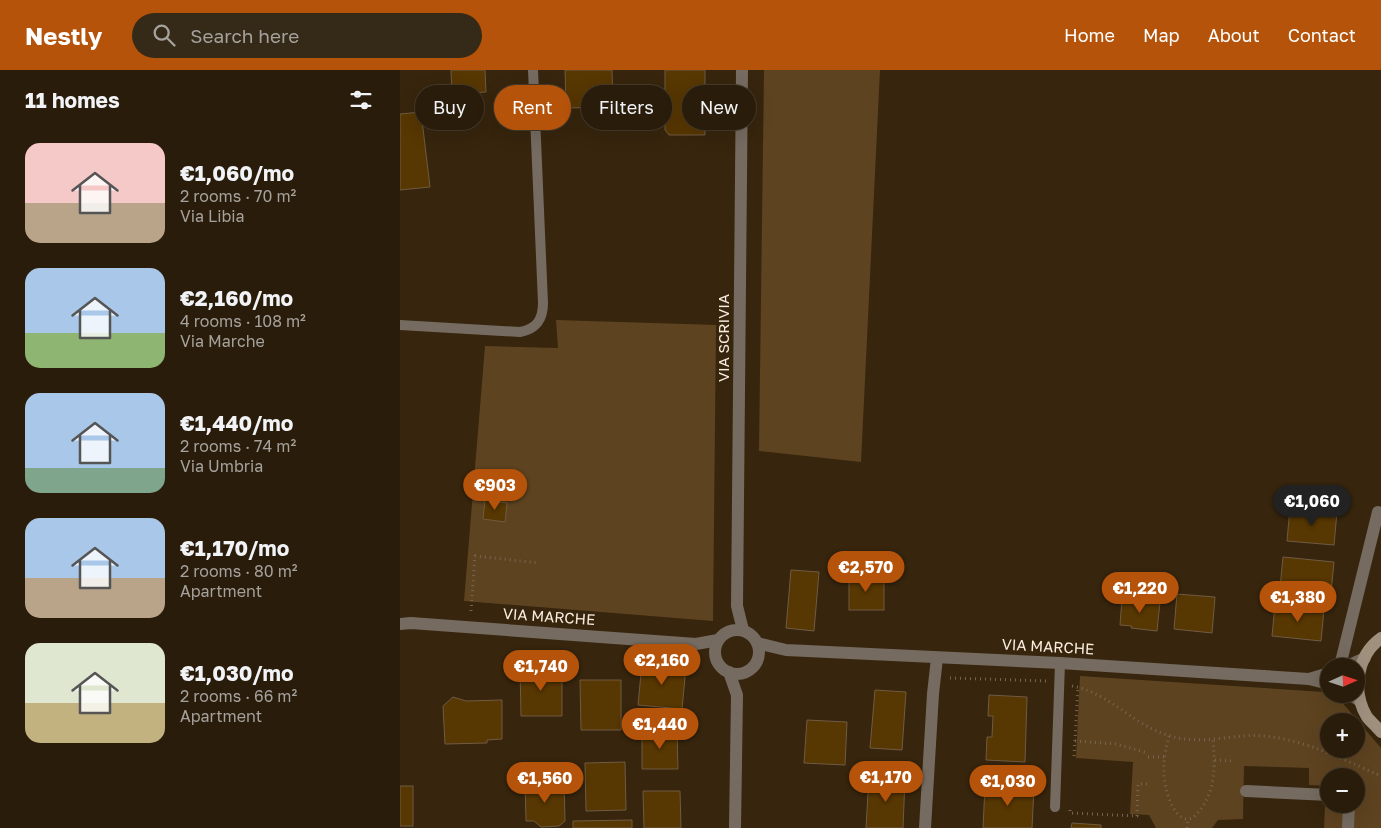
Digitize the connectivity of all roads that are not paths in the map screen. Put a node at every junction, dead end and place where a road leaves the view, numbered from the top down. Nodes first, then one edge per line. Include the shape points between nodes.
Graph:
1 (533, 70) edge
2 (742, 70) edge
3 (400, 325) edge
4 (1378, 512) dead end
5 (738, 606) junction
6 (400, 624) edge
7 (743, 630) junction
8 (729, 631) junction
9 (1381, 638) edge
10 (717, 646) junction
11 (758, 648) junction
12 (937, 658) junction
13 (1342, 658) edge
14 (1365, 658) edge
15 (1060, 663) junction
16 (729, 672) junction
17 (745, 672) junction
18 (1320, 676) edge
19 (1309, 679) junction
20 (1320, 682) edge
21 (736, 695) junction
22 (1361, 703) edge
23 (1381, 732) edge
24 (1246, 791) dead end
25 (1320, 795) edge
26 (1055, 806) dead end
27 (1349, 813) edge
28 (735, 828) edge
29 (925, 828) edge
30 (1348, 828) edge

1 - 3 lane via 543,303 541,320 520,332
2 - 5 street, VIA SCRIVIA
4 - 13 street
5 - 7 street, VIA SCRIVIA
5 - 8 street, VIA SCRIVIA
6 - 10 street, VIA MARCHE
7 - 8 street
7 - 11 street via 754,637
8 - 10 street, VIA MARCHE
9 - 14 main road
10 - 16 street via 720,666
11 - 12 street, VIA MARCHE
11 - 17 street via 754,665
12 - 15 street, VIA MARCHE
12 - 29 street
15 - 19 street, VIA MARCHE
15 - 26 lane
16 - 17 street
16 - 21 street
17 - 21 street
18 - 19 street, VIA MARCHE
19 - 20 street, VIA MARCHE
21 - 28 street
22 - 23 main road via 1368,718
24 - 25 street
27 - 30 street

